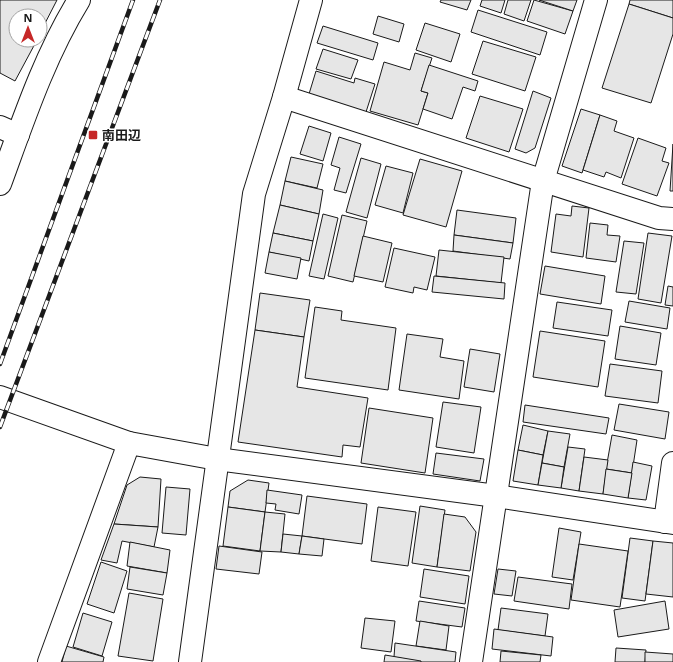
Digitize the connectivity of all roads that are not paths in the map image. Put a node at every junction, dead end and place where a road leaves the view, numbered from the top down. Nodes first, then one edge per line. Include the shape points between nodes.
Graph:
1 (79, 0) edge
2 (311, 0) edge
3 (596, 0) edge
4 (284, 97) junction
5 (9, 131) edge
6 (543, 181) junction
7 (0, 184) edge
8 (673, 219) edge
9 (0, 397) edge
10 (129, 444) junction
11 (217, 458) junction
12 (673, 463) edge
13 (496, 496) junction
14 (669, 523) edge
15 (49, 662) edge
16 (190, 662) edge
17 (471, 662) edge

1 - 5 street
2 - 4 street
3 - 6 street
4 - 6 street
4 - 11 street via 254,194
5 - 7 street
6 - 8 street via 659,218
6 - 13 street
9 - 10 street
10 - 11 street
10 - 15 street
11 - 13 street
11 - 16 street
12 - 14 street
13 - 14 street
13 - 17 street

